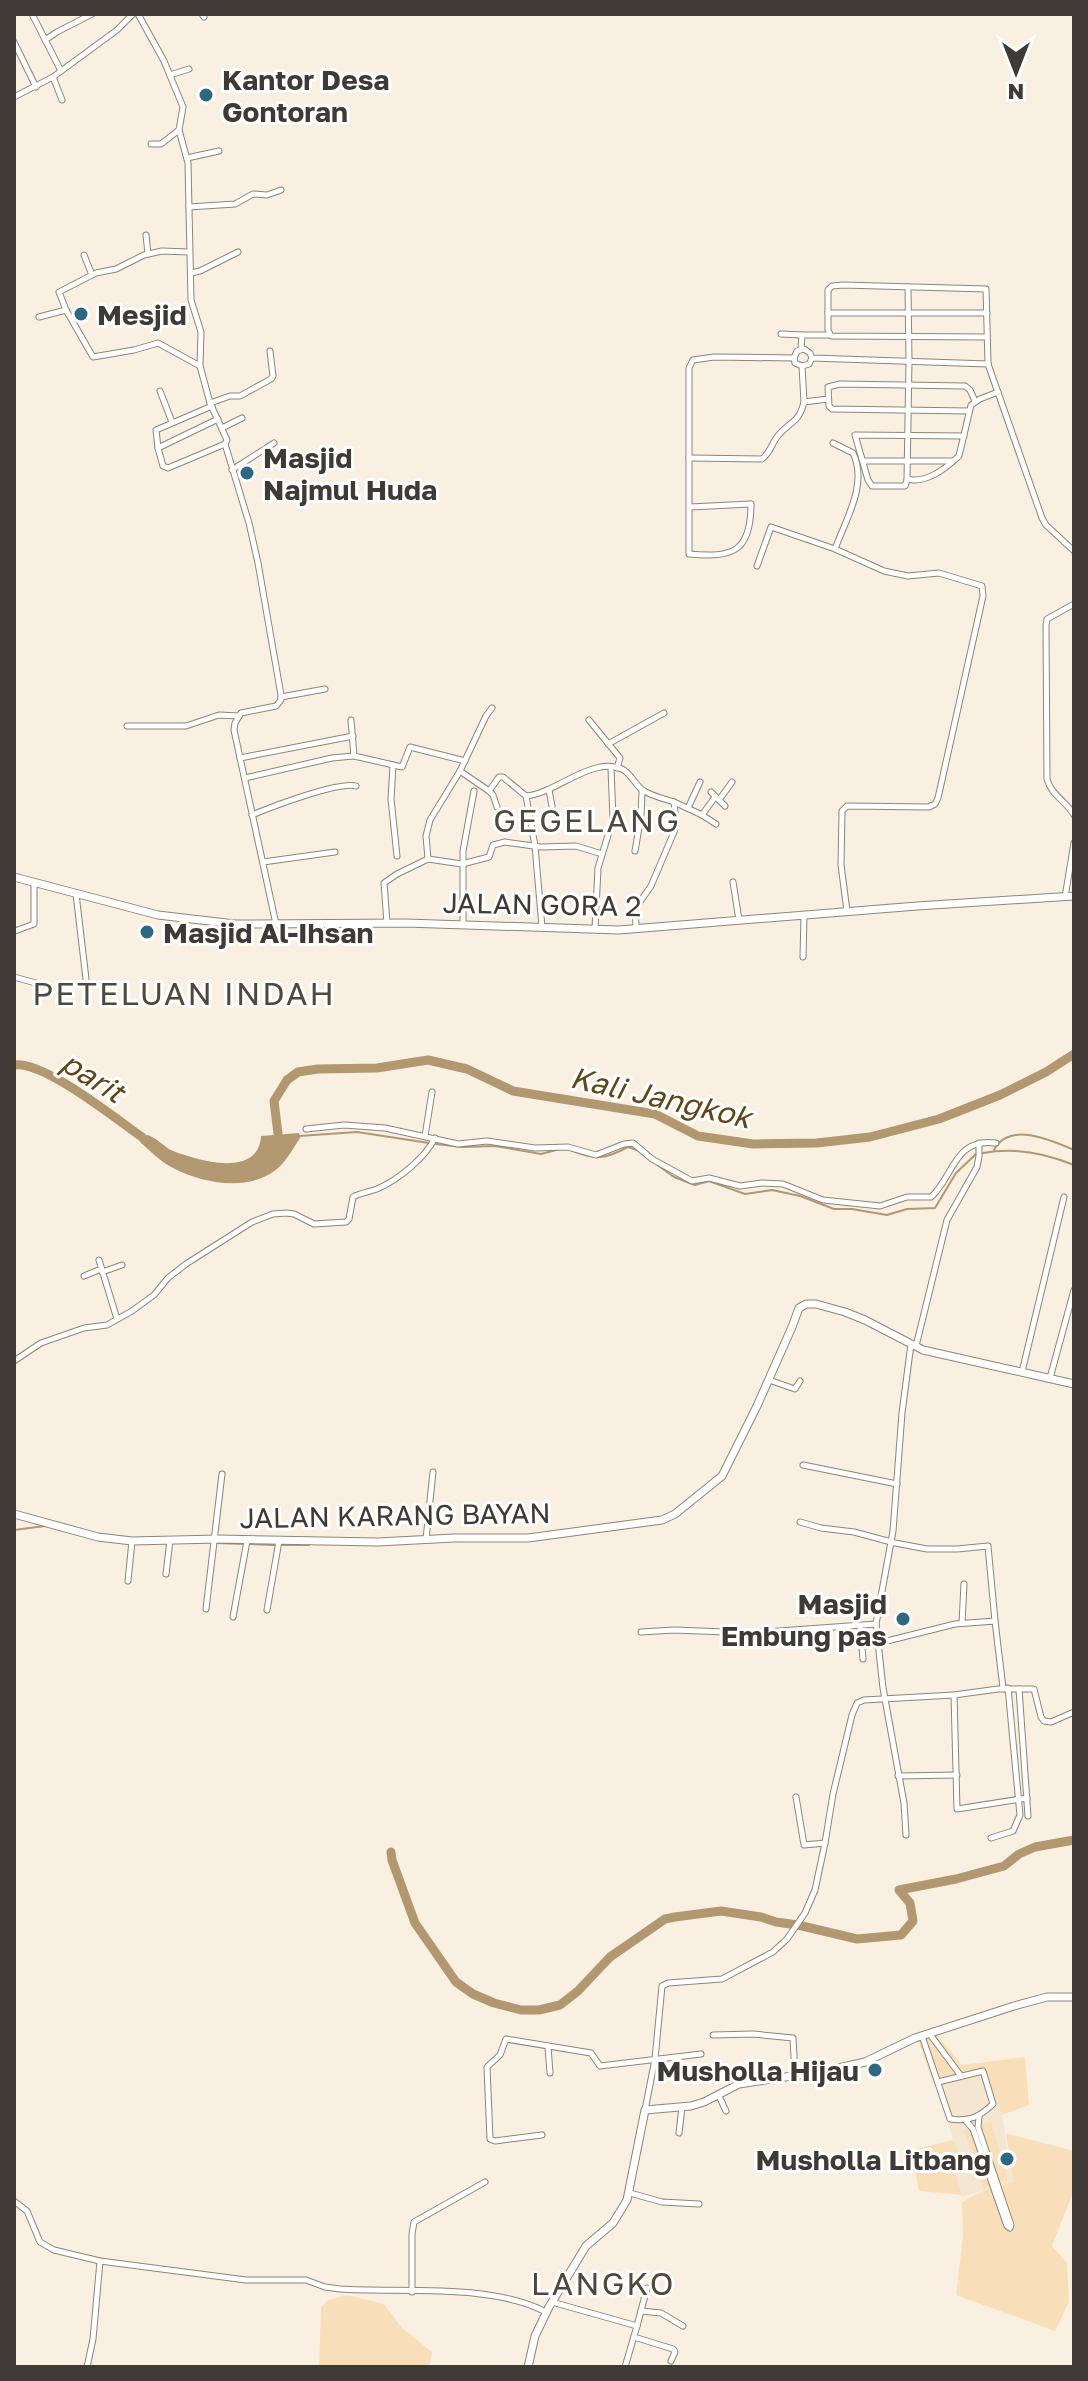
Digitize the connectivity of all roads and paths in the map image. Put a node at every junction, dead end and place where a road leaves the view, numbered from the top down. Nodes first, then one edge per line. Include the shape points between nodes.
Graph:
1 (32, 14) edge
2 (92, 14) edge
3 (136, 14) edge
4 (45, 40) junction
5 (14, 42) edge
6 (21, 56) junction
7 (14, 60) edge
8 (60, 69) junction
9 (189, 69) dead end
10 (170, 75) junction
11 (53, 77) junction
12 (36, 87) junction
13 (14, 97) edge
14 (62, 100) dead end
15 (179, 130) junction
16 (151, 144) dead end
17 (219, 151) dead end
18 (187, 158) junction
19 (281, 190) dead end
20 (189, 207) junction
21 (146, 235) dead end
22 (189, 252) junction
23 (238, 252) dead end
24 (148, 254) junction
25 (84, 255) dead end
26 (191, 273) junction
27 (92, 275) junction
28 (908, 287) junction
29 (66, 310) junction
30 (908, 312) junction
31 (828, 313) junction
32 (987, 313) junction
33 (39, 317) dead end
34 (781, 334) dead end
35 (802, 335) junction
36 (828, 335) junction
37 (909, 336) junction
38 (987, 337) junction
39 (801, 349) junction
40 (270, 351) dead end
41 (794, 358) junction
42 (812, 358) junction
43 (909, 361) junction
44 (988, 364) junction
45 (200, 366) junction
46 (802, 366) junction
47 (909, 386) junction
48 (160, 391) dead end
49 (998, 392) junction
50 (828, 399) junction
51 (975, 401) junction
52 (804, 402) junction
53 (211, 405) junction
54 (909, 409) junction
55 (969, 411) junction
56 (242, 418) dead end
57 (218, 419) junction
58 (172, 422) junction
59 (222, 428) junction
60 (908, 436) junction
61 (964, 436) junction
62 (274, 443) dead end
63 (833, 443) dead end
64 (225, 444) junction
65 (158, 448) junction
66 (689, 458) junction
67 (864, 461) junction
68 (954, 461) junction
69 (907, 462) junction
70 (232, 470) junction
71 (907, 479) junction
72 (690, 507) junction
73 (835, 549) junction
74 (1074, 551) edge
75 (757, 566) dead end
76 (1074, 604) edge
77 (325, 689) dead end
78 (281, 697) junction
79 (492, 708) dead end
80 (664, 713) dead end
81 (239, 716) junction
82 (351, 720) dead end
83 (589, 720) dead end
84 (127, 726) dead end
85 (353, 736) junction
86 (608, 744) junction
87 (354, 756) junction
88 (240, 758) junction
89 (465, 761) junction
90 (393, 765) junction
91 (614, 768) junction
92 (460, 771) junction
93 (245, 778) junction
94 (700, 782) dead end
95 (732, 782) dead end
96 (356, 786) dead end
97 (549, 790) junction
98 (474, 791) dead end
99 (489, 791) junction
100 (642, 791) junction
101 (526, 796) junction
102 (715, 796) junction
103 (674, 802) junction
104 (552, 806) dead end
105 (725, 806) dead end
106 (497, 807) dead end
107 (688, 808) junction
108 (252, 815) junction
109 (702, 815) junction
110 (1074, 815) edge
111 (716, 824) dead end
112 (1074, 843) edge
113 (535, 846) junction
114 (635, 851) dead end
115 (335, 852) dead end
116 (602, 854) junction
117 (397, 856) dead end
118 (428, 859) junction
119 (262, 861) junction
120 (462, 864) junction
121 (14, 877) edge
122 (34, 882) junction
123 (733, 882) dead end
124 (76, 894) junction
125 (1070, 896) edge
126 (847, 911) junction
127 (804, 916) junction
128 (739, 922) junction
129 (387, 923) junction
130 (276, 924) junction
131 (463, 925) junction
132 (542, 928) junction
133 (595, 930) junction
134 (633, 930) junction
135 (15, 931) edge
136 (803, 957) dead end
137 (14, 977) edge
138 (86, 979) dead end
139 (43, 985) dead end
140 (432, 1092) dead end
141 (306, 1129) dead end
142 (425, 1136) junction
143 (434, 1138) junction
144 (996, 1143) dead end
145 (979, 1144) junction
146 (1064, 1197) dead end
147 (99, 1260) dead end
148 (122, 1265) dead end
149 (102, 1271) junction
150 (84, 1276) dead end
151 (1074, 1290) edge
152 (117, 1319) junction
153 (913, 1346) junction
154 (14, 1361) edge
155 (1022, 1372) junction
156 (1050, 1378) junction
157 (769, 1380) junction
158 (800, 1381) dead end
159 (1074, 1384) edge
160 (803, 1465) dead end
161 (433, 1472) dead end
162 (222, 1474) dead end
163 (897, 1484) junction
164 (14, 1514) edge
165 (800, 1522) dead end
166 (426, 1539) junction
167 (170, 1540) junction
168 (213, 1540) junction
169 (132, 1541) junction
170 (247, 1541) junction
171 (279, 1541) junction
172 (891, 1542) junction
173 (166, 1574) dead end
174 (128, 1581) dead end
175 (964, 1584) dead end
176 (206, 1609) dead end
177 (267, 1610) dead end
178 (233, 1617) dead end
179 (995, 1621) junction
180 (962, 1623) junction
181 (876, 1624) junction
182 (860, 1626) junction
183 (641, 1632) dead end
184 (879, 1643) junction
185 (863, 1659) dead end
186 (1006, 1688) junction
187 (1019, 1689) junction
188 (954, 1695) junction
189 (885, 1699) junction
190 (1074, 1712) edge
191 (957, 1775) junction
192 (898, 1776) junction
193 (796, 1797) dead end
194 (1018, 1798) junction
195 (1027, 1798) junction
196 (1028, 1816) dead end
197 (906, 1835) dead end
198 (991, 1838) dead end
199 (825, 1843) junction
200 (1074, 1997) edge
201 (925, 2034) junction
202 (713, 2035) dead end
203 (548, 2047) junction
204 (701, 2054) dead end
205 (655, 2059) junction
206 (550, 2073) dead end
207 (795, 2076) junction
208 (961, 2076) junction
209 (938, 2082) junction
210 (718, 2094) junction
211 (682, 2107) junction
212 (645, 2110) junction
213 (726, 2111) dead end
214 (979, 2117) junction
215 (966, 2121) junction
216 (975, 2128) junction
217 (679, 2133) dead end
218 (542, 2135) dead end
219 (485, 2182) dead end
220 (996, 2186) junction
221 (630, 2193) junction
222 (14, 2201) edge
223 (699, 2204) dead end
224 (100, 2261) junction
225 (647, 2288) dead end
226 (412, 2292) junction
227 (552, 2302) junction
228 (641, 2311) junction
229 (546, 2312) junction
230 (637, 2326) junction
231 (683, 2326) dead end
232 (634, 2337) junction
233 (671, 2361) dead end
234 (87, 2367) edge
235 (528, 2367) edge
236 (625, 2367) edge

1 - 4 street
2 - 4 street
3 - 8 street
3 - 10 street
4 - 8 street
5 - 6 street
6 - 7 street
6 - 12 street
8 - 11 street
9 - 10 street
10 - 15 street via 183,107
11 - 12 street
11 - 14 street
12 - 13 street
15 - 16 street via 161,144
15 - 18 street
17 - 18 street
18 - 20 street
19 - 20 street via 253,194 235,204
20 - 22 street
21 - 24 street
22 - 24 street
22 - 26 street
23 - 26 street
24 - 27 street
25 - 27 street
26 - 45 street via 191,300 201,332
27 - 29 street via 59,291
28 - 30 street
28 - 31 street via 832,286
28 - 32 street via 984,288
29 - 33 street
29 - 45 street via 95,357 158,343
30 - 31 street
30 - 32 street
30 - 37 street
31 - 36 street
32 - 38 street
34 - 35 street
35 - 36 street
35 - 39 street
36 - 37 street
37 - 38 street
37 - 43 street
38 - 44 street
39 - 41 street
39 - 42 street
40 - 53 street via 271,379
41 - 46 street
41 - 66 street via 693,360
42 - 43 street
42 - 46 street
43 - 44 street
43 - 47 street
44 - 49 street
45 - 53 street
46 - 52 street
47 - 50 street via 832,384
47 - 51 street via 965,386
47 - 54 street
48 - 58 street
49 - 51 street
49 - 74 street via 1042,518
50 - 52 street
50 - 54 street via 836,409
51 - 55 street
52 - 66 street via 796,422 762,459
53 - 57 street
53 - 58 street
54 - 55 street
54 - 60 street
55 - 61 street
56 - 59 street
57 - 59 street
57 - 65 street
58 - 65 street via 156,430
59 - 64 street
60 - 61 street
60 - 67 street via 855,435
60 - 69 street
61 - 68 street
62 - 70 street
63 - 73 street via 853,453 858,479
64 - 65 street via 168,468
64 - 70 street
66 - 72 street
67 - 69 street
67 - 71 street via 872,486 903,487
68 - 69 street
68 - 71 street via 925,479
69 - 71 street
70 - 78 street via 258,563
72 - 72 street via 689,554 729,553 751,527 751,504
73 - 75 street via 771,527
73 - 126 street via 884,571 908,576 939,573 978,584 984,592 935,804 847,806 842,811
76 - 110 street via 1047,619 1046,625 1047,779
77 - 78 street
78 - 81 street via 276,706
79 - 89 street
80 - 86 street
81 - 84 street via 219,715 186,726
81 - 88 street via 234,730
82 - 85 street
83 - 86 street
85 - 87 street
85 - 88 street
86 - 91 street via 620,758
87 - 90 street
87 - 93 street
88 - 93 street
89 - 90 street via 410,747 404,766
89 - 92 street
90 - 117 street
91 - 97 street via 592,769
91 - 100 street via 628,773
91 - 116 street via 613,819
92 - 99 street
92 - 118 street via 428,826
93 - 108 street
94 - 107 street
95 - 102 street
96 - 108 street via 335,787
97 - 101 street
97 - 104 street
98 - 120 street
99 - 101 street via 501,776
99 - 106 street
100 - 103 street
100 - 114 street
101 - 113 street
102 - 105 street
102 - 109 street
103 - 107 street
103 - 134 street via 675,828 651,886 635,909
107 - 109 street
108 - 119 street
109 - 111 street
112 - 125 street
113 - 116 street via 578,847
113 - 120 street via 499,843 489,857
113 - 132 street
115 - 119 street
116 - 133 street
118 - 120 street
118 - 129 street via 384,883
119 - 130 street
120 - 131 street
121 - 122 street, JALAN GORA 2
122 - 124 street, JALAN GORA 2
122 - 135 street via 34,924
123 - 128 street
124 - 130 street, JALAN GORA 2 via 165,916
124 - 138 street
125 - 126 street, JALAN GORA 2
126 - 127 street, JALAN GORA 2
127 - 128 street, JALAN GORA 2
127 - 136 street
128 - 134 street, JALAN GORA 2
129 - 130 street, JALAN GORA 2
129 - 131 street, JALAN GORA 2
131 - 132 street, JALAN GORA 2
132 - 133 street, JALAN GORA 2
133 - 134 street, JALAN GORA 2
137 - 139 street
140 - 142 street
141 - 142 street via 348,1125
142 - 143 street
143 - 145 street via 458,1144 568,1147 596,1155 633,1143 692,1181 783,1184 823,1200 880,1206 907,1197 931,1197 956,1160
143 - 152 street via 422,1158 391,1181 353,1197 344,1223 314,1224 286,1213 252,1222 193,1258 154,1295
144 - 145 street
145 - 153 street via 977,1167 947,1220
146 - 155 street
147 - 149 street
148 - 149 street
149 - 150 street
149 - 152 street
151 - 156 street
152 - 154 street via 46,1341
153 - 155 street, JALAN KARANG BAYAN
153 - 157 street, JALAN KARANG BAYAN via 845,1312 806,1304 795,1314
153 - 163 street
155 - 156 street, JALAN KARANG BAYAN
156 - 159 street, JALAN KARANG BAYAN
157 - 158 street via 795,1389
157 - 166 street, JALAN KARANG BAYAN via 722,1476 666,1519 540,1537
160 - 163 street
161 - 166 street
162 - 168 street
163 - 172 street
164 - 169 street, JALAN KARANG BAYAN
165 - 172 street
166 - 171 street, JALAN KARANG BAYAN
167 - 168 street, JALAN KARANG BAYAN
167 - 169 street, JALAN KARANG BAYAN
167 - 173 street
168 - 170 street, JALAN KARANG BAYAN
168 - 176 street
169 - 174 street
170 - 171 street, JALAN KARANG BAYAN
170 - 178 street
171 - 177 street
172 - 179 street via 931,1549 988,1546
172 - 181 street
175 - 180 street
179 - 180 street
179 - 186 street
180 - 184 street
181 - 182 street
181 - 184 street
182 - 183 street via 752,1633
182 - 185 street
184 - 189 street
186 - 187 street
186 - 188 street
186 - 194 street
187 - 190 street via 1035,1690 1044,1721
187 - 195 street
188 - 189 street
188 - 191 street
189 - 192 street
189 - 199 street via 861,1701 855,1707
191 - 192 street
191 - 194 street via 958,1809
192 - 197 street
193 - 199 street via 804,1845
194 - 195 street
194 - 198 street via 1015,1828
195 - 196 street
199 - 205 street via 815,1890 782,1944 735,1974 662,1986
200 - 201 street via 1041,1998
201 - 207 street via 865,2062
201 - 208 street
201 - 209 street
202 - 207 street via 793,2038
203 - 205 street via 591,2053 600,2066
203 - 206 street
203 - 218 street via 506,2039 487,2069 490,2139
204 - 205 street
205 - 212 street
207 - 210 street via 739,2084
208 - 209 street
208 - 214 street via 984,2073 993,2104
209 - 215 street via 950,2119
210 - 211 street
210 - 213 street
211 - 212 street
211 - 217 street
212 - 221 street
214 - 215 street
214 - 216 street
215 - 216 street
216 - 220 street
219 - 226 street via 414,2222
220 - 220 street via 1007,2226 1010,2228 1011,2225
221 - 223 street
221 - 227 street via 613,2223 586,2246
222 - 224 street via 27,2211 43,2245
224 - 226 street via 246,2280 306,2280 340,2289
224 - 234 street
225 - 228 street
226 - 229 street via 492,2296
227 - 229 street
227 - 230 street
228 - 230 street
228 - 231 street via 661,2313
229 - 235 street
230 - 232 street
232 - 233 street via 673,2349
232 - 236 street

